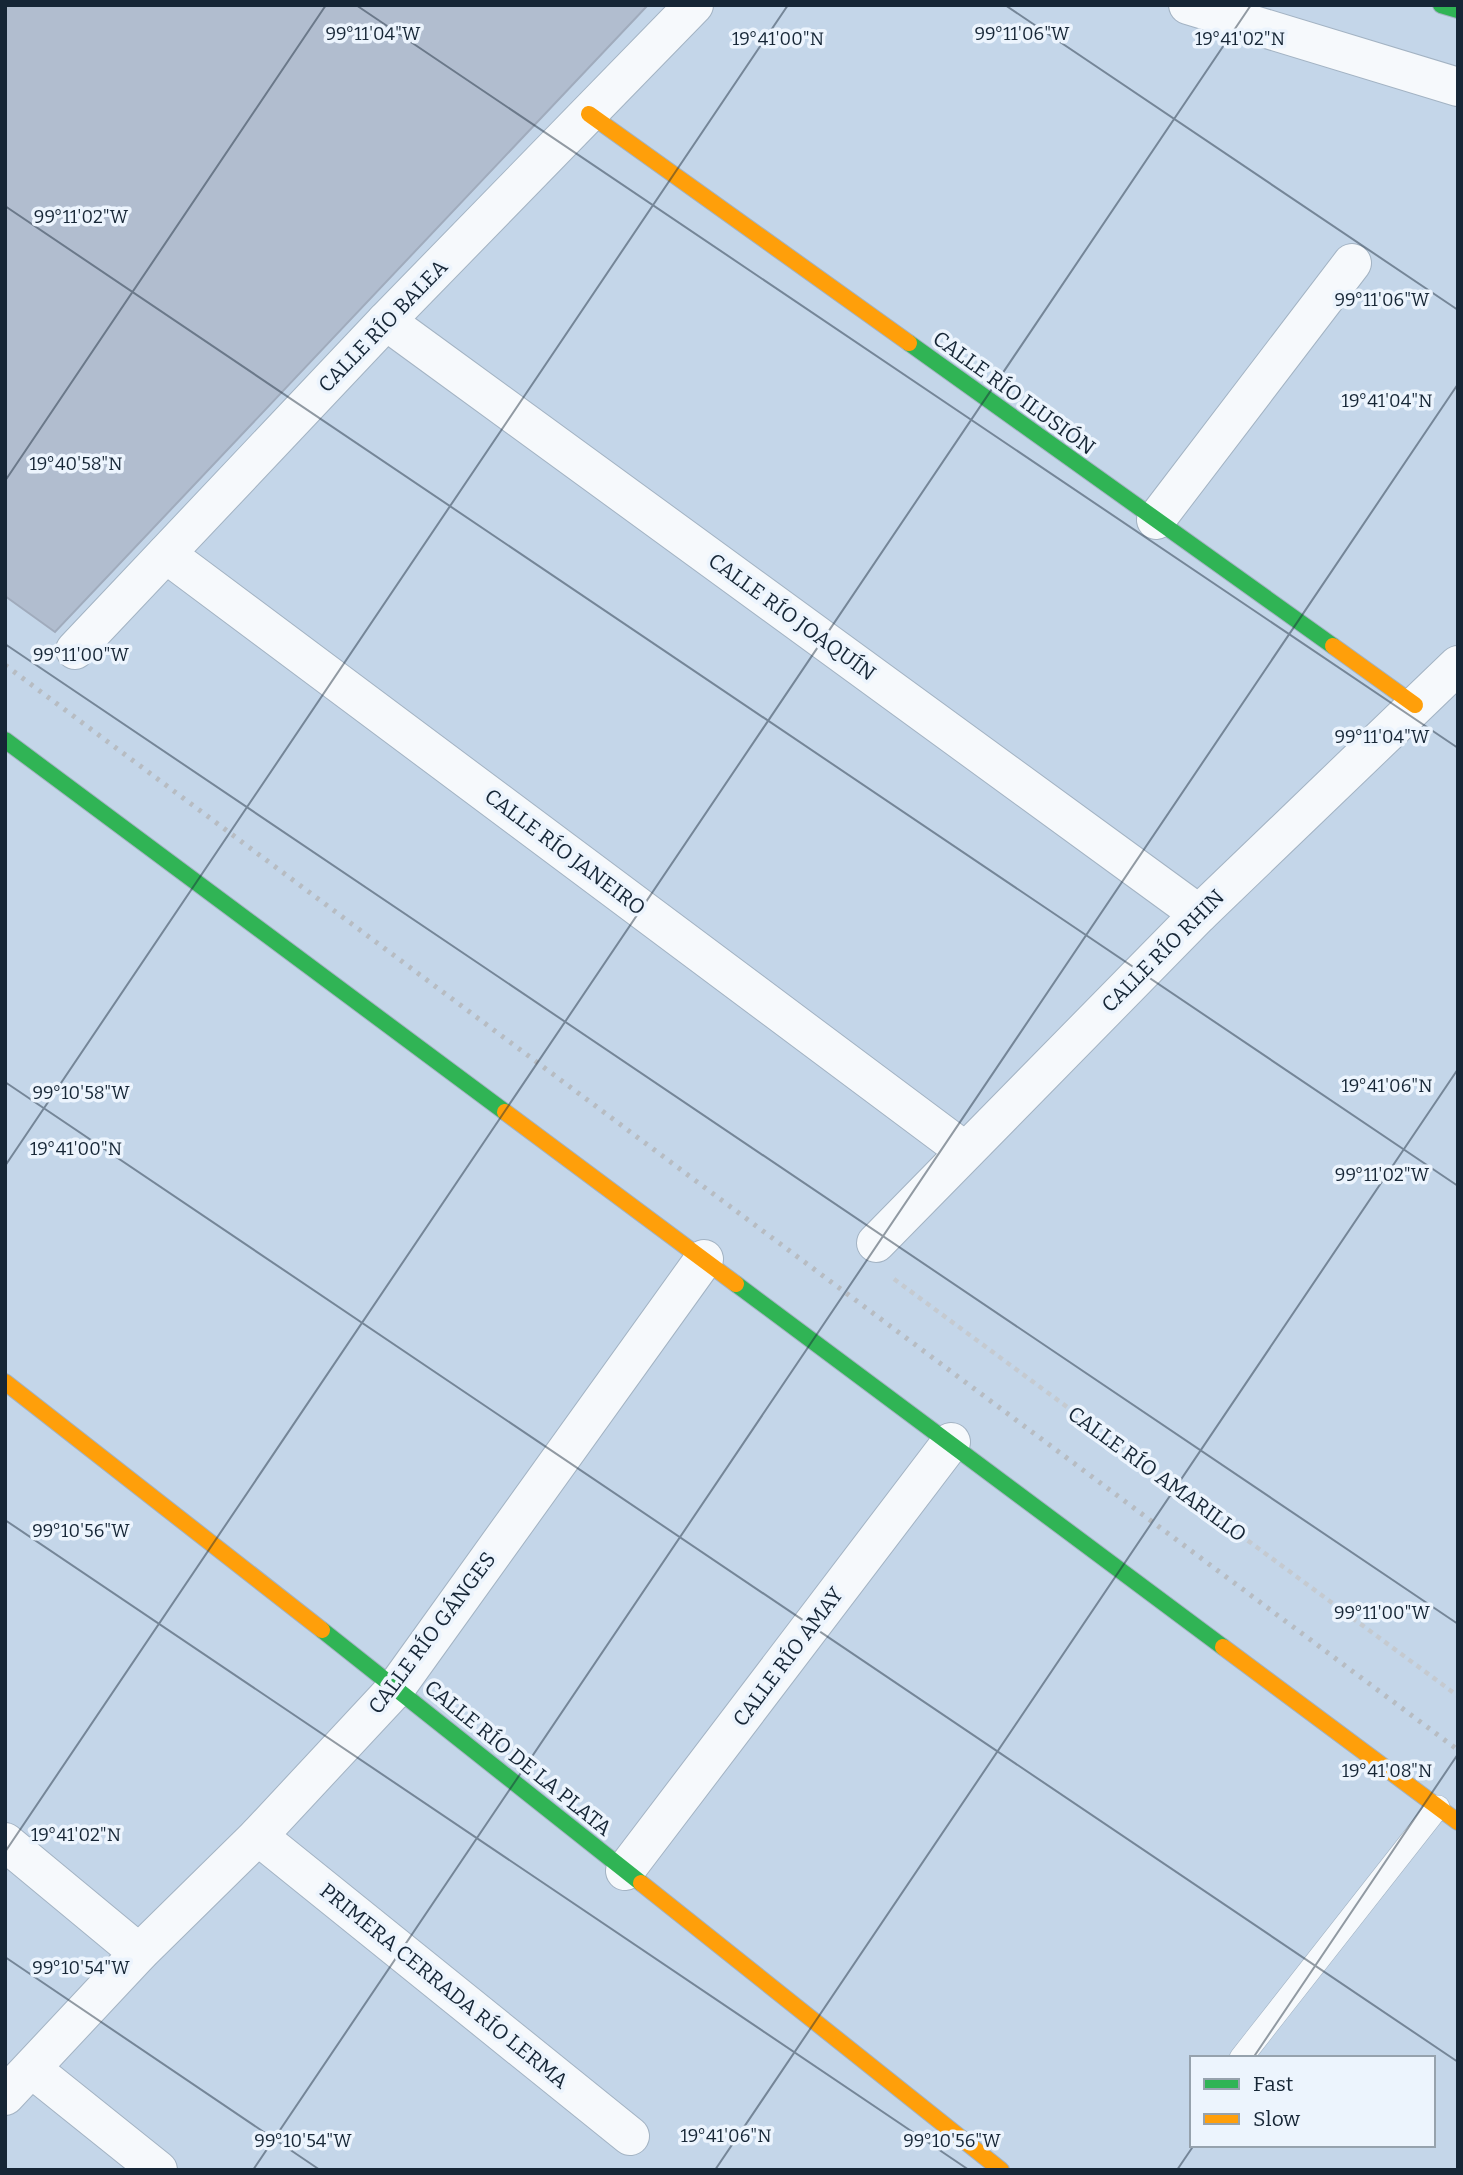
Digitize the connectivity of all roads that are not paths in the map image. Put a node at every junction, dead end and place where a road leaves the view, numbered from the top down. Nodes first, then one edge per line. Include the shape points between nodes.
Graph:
1 (694, 5) edge
2 (1188, 5) edge
3 (1441, 5) edge
4 (1458, 10) edge
5 (1458, 87) edge
6 (589, 114) junction
7 (1352, 263) dead end
8 (386, 321) junction
9 (1156, 520) junction
10 (166, 554) junction
11 (75, 650) dead end
12 (1458, 665) edge
13 (1415, 705) junction
14 (5, 740) edge
15 (1199, 914) junction
16 (965, 1151) junction
17 (876, 1243) road end
18 (704, 1259) junction
19 (5, 1382) edge
20 (951, 1442) junction
21 (396, 1688) junction
22 (1438, 1807) junction
23 (1458, 1822) edge
24 (258, 1836) junction
25 (5, 1842) edge
26 (625, 1871) junction
27 (139, 1954) junction
28 (1243, 2056) edge
29 (18, 2082) edge
30 (631, 2136) dead end
31 (158, 2170) edge
32 (1001, 2170) edge

1 - 6 street, CALLE RÍO BALEA
2 - 5 street
3 - 4 street
6 - 8 street, CALLE RÍO BALEA
6 - 9 street, CALLE RÍO ILUSIÓN
7 - 9 street
8 - 10 street, CALLE RÍO BALEA
8 - 15 street, CALLE RÍO JOAQUÍN
9 - 13 street, CALLE RÍO ILUSIÓN
10 - 11 street, CALLE RÍO BALEA
10 - 16 street, CALLE RÍO JANEIRO
12 - 13 street, CALLE RÍO RHIN
13 - 15 street, CALLE RÍO RHIN
14 - 18 street
15 - 16 street, CALLE RÍO RHIN
16 - 17 street, CALLE RÍO RHIN
18 - 20 street
18 - 21 street, CALLE RÍO GÁNGES
19 - 21 street, CALLE RÍO DE LA PLATA
20 - 22 street
20 - 26 street, CALLE RÍO AMAY
21 - 24 street, CALLE RÍO GÁNGES
21 - 26 street, CALLE RÍO DE LA PLATA
22 - 23 street
22 - 28 lane
24 - 27 street, CALLE RÍO GÁNGES
24 - 30 street, PRIMERA CERRADA RÍO LERMA
25 - 27 street
26 - 32 street, CALLE RÍO DE LA PLATA
27 - 29 street, CALLE RÍO GÁNGES
29 - 31 street

